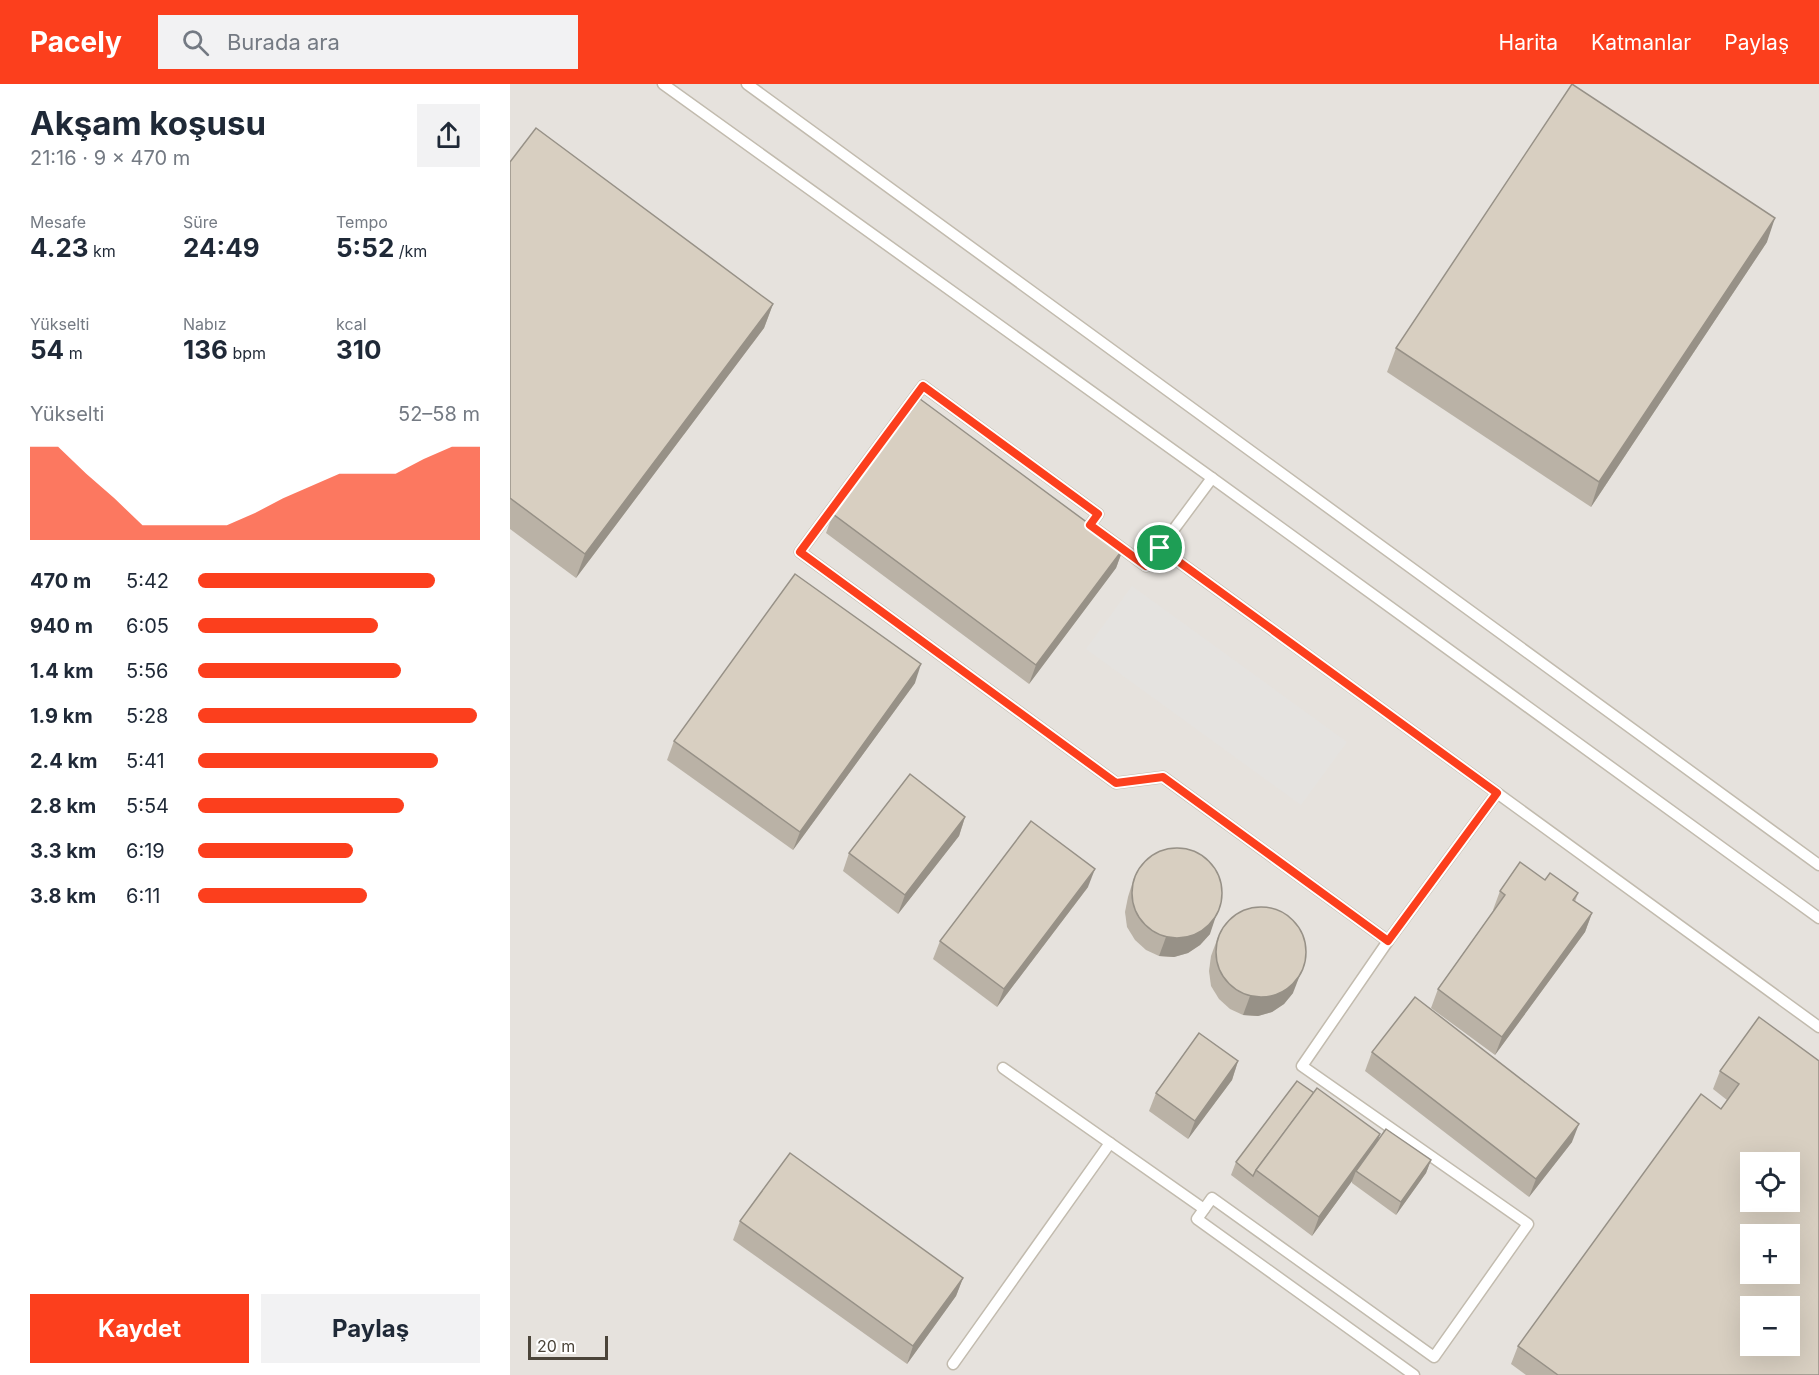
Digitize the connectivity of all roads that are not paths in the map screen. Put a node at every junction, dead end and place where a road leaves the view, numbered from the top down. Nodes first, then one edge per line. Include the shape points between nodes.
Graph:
1 (663, 84) edge
2 (747, 84) edge
3 (1212, 478) junction
4 (1160, 548) junction
5 (1497, 793) junction
6 (1819, 865) edge
7 (1819, 918) edge
8 (1388, 941) junction
9 (1819, 1027) edge
10 (1003, 1068) dead end
11 (1110, 1143) junction
12 (1204, 1209) junction
13 (952, 1364) dead end
14 (1414, 1375) edge

1 - 3 lane
2 - 6 lane
3 - 4 lane
3 - 7 lane
4 - 5 lane
4 - 8 lane via 1146,566 1090,525 1098,514 923,386 800,552 1116,783 1163,777
5 - 8 lane
5 - 9 lane
8 - 12 lane via 1302,1066 1528,1224 1434,1357 1212,1198
10 - 11 lane
11 - 12 lane
11 - 13 lane
12 - 14 lane via 1197,1219

